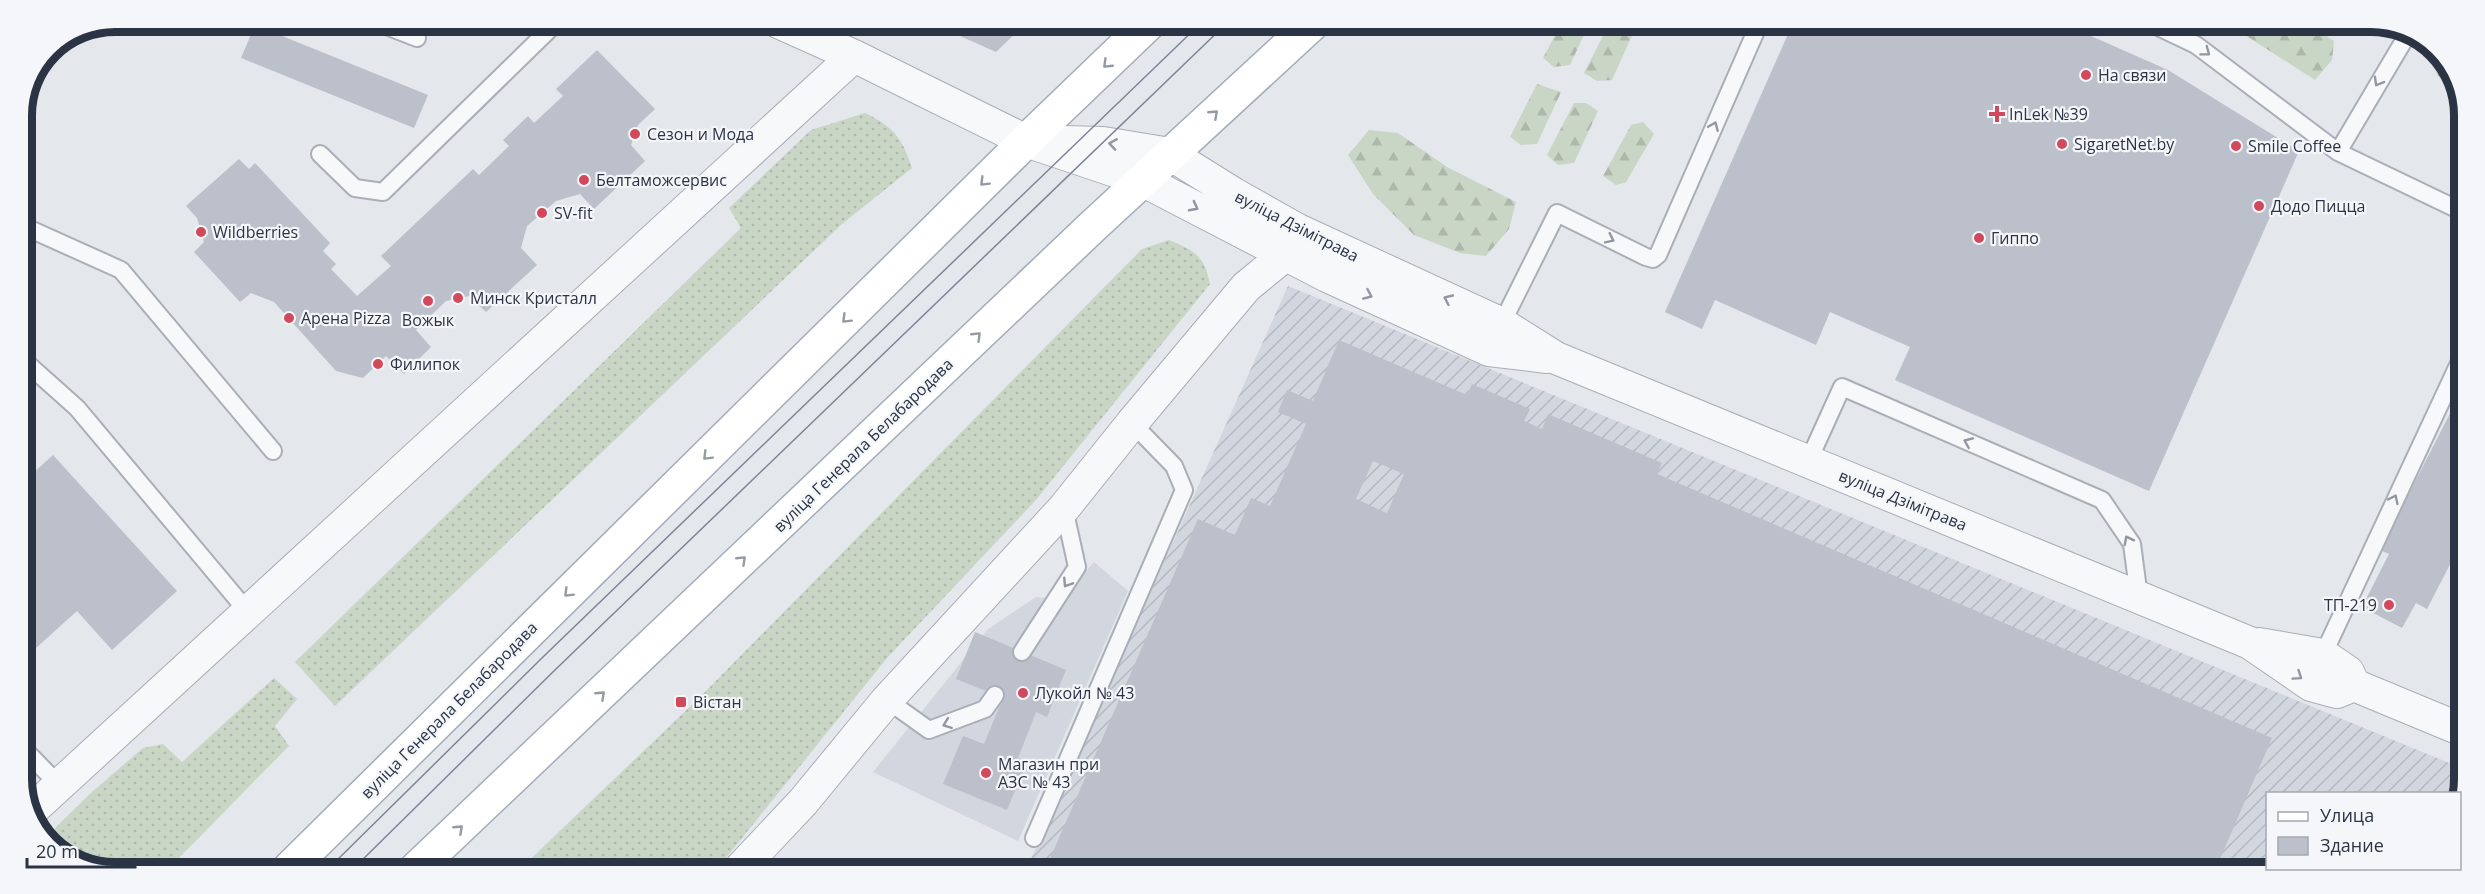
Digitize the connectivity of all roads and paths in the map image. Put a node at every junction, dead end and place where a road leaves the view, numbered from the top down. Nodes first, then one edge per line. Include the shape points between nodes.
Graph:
1 (402, 32) edge
2 (547, 32) edge
3 (800, 32) edge
4 (1140, 32) edge
5 (1303, 32) edge
6 (1755, 32) edge
7 (2169, 32) edge
8 (417, 38) dead end
9 (2405, 40) edge
10 (854, 56) junction
11 (1026, 141) junction
12 (2338, 152) junction
13 (320, 154) dead end
14 (1170, 154) junction
15 (1142, 180) junction
16 (2453, 207) edge
17 (32, 230) edge
18 (1250, 237) junction
19 (1285, 255) junction
20 (1246, 287) junction
21 (1495, 337) junction
22 (32, 368) edge
23 (2453, 375) edge
24 (1132, 423) junction
25 (273, 451) dead end
26 (1808, 462) junction
27 (1064, 508) junction
28 (2139, 597) junction
29 (248, 612) junction
30 (2250, 643) junction
31 (1022, 652) dead end
32 (2323, 655) junction
33 (2354, 685) junction
34 (995, 695) dead end
35 (886, 700) junction
36 (2454, 726) edge
37 (32, 757) edge
38 (58, 784) junction
39 (36, 806) edge
40 (1034, 838) dead end
41 (295, 862) edge
42 (423, 862) edge
43 (747, 862) edge

1 - 8 lane
2 - 13 lane via 383,192 355,188
3 - 10 street, вуліца Дзімітрава
4 -> 11 main road, вуліца Генерала Белабародава
14 -> 5 main road, вуліца Генерала Белабародава
21 -> 6 lane via 1557,213 1646,257 1653,259 1658,255
7 -> 12 lane via 2196,45
9 -> 12 lane
10 - 11 street, вуліца Дзімітрава
10 - 29 street
14 -> 11 street, вуліца Дзімітрава via 1102,143
11 - 15 street, вуліца Дзімітрава
11 -> 41 main road, вуліца Генерала Белабародава
12 - 16 lane
14 - 15 main road, вуліца Генерала Белабародава
21 -> 14 street, вуліца Дзімітрава via 1234,194
15 -> 18 street, вуліца Дзімітрава
42 -> 15 main road, вуліца Генерала Белабародава
17 - 25 lane via 121,270
18 - 19 street, вуліца Дзімітрава
18 - 20 street
19 - 20 street
19 -> 21 street, вуліца Дзімітрава
20 - 24 street
21 - 26 street, вуліца Дзімітрава via 1556,358
22 - 29 lane via 77,408
32 -> 23 lane
24 - 27 street
24 - 40 lane via 1174,466 1184,490
26 - 28 street, вуліца Дзімітрава
28 -> 26 lane via 2132,544 2102,500 1842,387
27 -> 31 lane via 1077,567
27 - 35 street
28 - 30 street, вуліца Дзімітрава
29 - 38 street
30 - 32 street, вуліца Дзімітрава
30 -> 33 street, вуліца Дзімітрава via 2310,685 2337,692
32 - 33 street, вуліца Дзімітрава via 2348,672
33 - 36 street, вуліца Дзімітрава
34 -> 35 lane via 985,709 929,730
35 - 43 street via 803,802
37 - 38 lane
38 - 39 street

